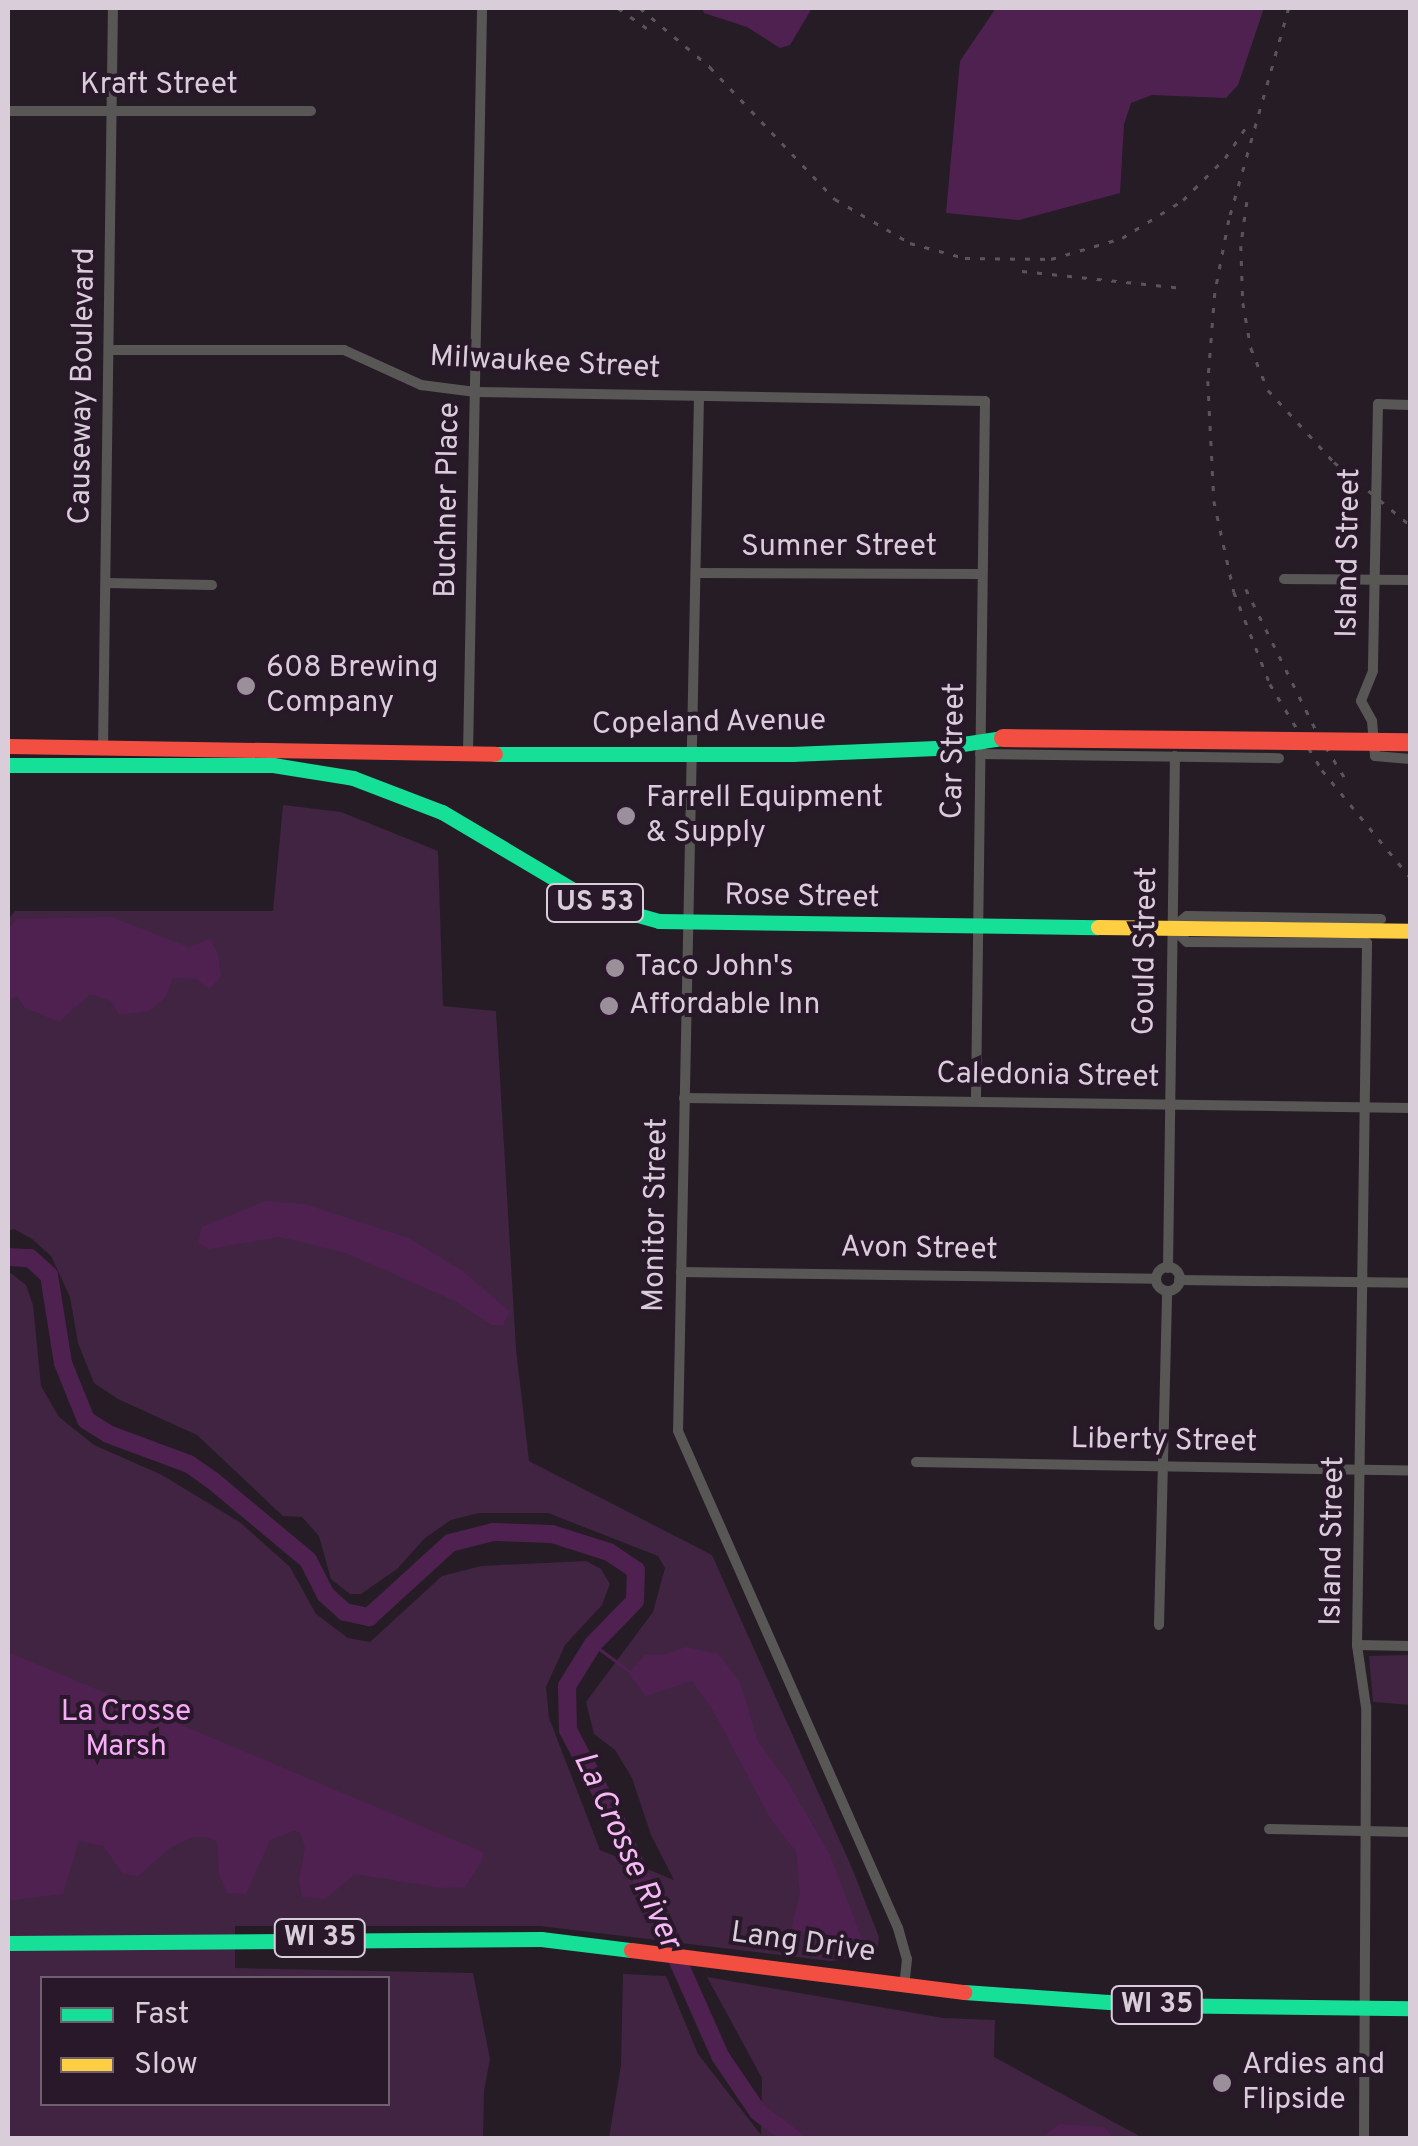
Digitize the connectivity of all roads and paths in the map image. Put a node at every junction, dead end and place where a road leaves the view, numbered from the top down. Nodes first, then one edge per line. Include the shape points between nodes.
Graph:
1 (112, 8) edge
2 (482, 8) edge
3 (8, 110) edge
4 (311, 110) dead end
5 (112, 111) junction
6 (110, 350) junction
7 (476, 392) junction
8 (698, 396) junction
9 (985, 401) joint
10 (1410, 405) edge
11 (696, 572) junction
12 (982, 574) junction
13 (1284, 579) dead end
14 (1374, 579) junction
15 (1410, 580) edge
16 (106, 583) junction
17 (212, 585) dead end
18 (1410, 742) edge
19 (8, 746) edge
20 (103, 746) junction
21 (980, 747) junction
22 (468, 754) junction
23 (692, 754) junction
24 (1175, 756) junction
25 (1279, 758) dead end
26 (1410, 759) edge
27 (8, 765) edge
28 (102, 765) junction
29 (1381, 919) dead end
30 (690, 924) junction
31 (978, 928) junction
32 (1179, 928) junction
33 (1410, 931) edge
34 (684, 1098) junction
35 (976, 1101) junction
36 (1170, 1104) junction
37 (1365, 1106) junction
38 (1410, 1108) edge
39 (1168, 1268) junction
40 (681, 1272) junction
41 (1156, 1279) junction
42 (1180, 1280) junction
43 (1362, 1282) junction
44 (1410, 1283) edge
45 (1167, 1291) junction
46 (916, 1462) dead end
47 (1164, 1468) junction
48 (1360, 1470) junction
49 (1410, 1471) edge
50 (1160, 1625) dead end
51 (1357, 1645) junction
52 (1410, 1646) edge
53 (1269, 1829) dead end
54 (1365, 1831) junction
55 (1410, 1832) edge
56 (8, 1943) edge
57 (904, 1987) junction
58 (1366, 2007) junction
59 (1410, 2008) edge
60 (1364, 2138) edge

1 - 5 street, Causeway Boulevard
2 - 7 street, Buchner Place
3 - 5 street, Kraft Street
4 - 5 street, Kraft Street
5 - 6 street, Causeway Boulevard
6 - 7 street, Milwaukee Street via 344,350 420,385
6 - 16 street, Causeway Boulevard
7 - 8 street, Milwaukee Street
7 - 22 street, Buchner Place
8 - 9 street, Milwaukee Street
8 - 11 street, Monitor Street
9 - 12 street, Car Street
10 - 14 street, Island Street via 1378,404
11 - 12 street, Sumner Street
11 - 23 street, Monitor Street
12 - 21 street, Car Street
13 - 14 street
14 - 15 street
14 - 26 street, Island Street via 1373,671 1362,701 1372,721 1375,756
16 - 17 street
16 - 20 street, Causeway Boulevard
18 - 21 main road, Copeland Avenue, bridge via 1003,738
19 - 20 main road, Copeland Avenue
20 - 22 main road, Copeland Avenue
20 - 28 street, Causeway Boulevard
21 - 23 main road, Copeland Avenue
21 - 24 street
21 - 31 street, Car Street
22 - 23 main road, Copeland Avenue
23 - 30 street, Monitor Street
24 - 25 street
24 - 32 street, Gould Street
27 - 28 main road, US 53
28 - 30 main road, Rose Street / US 53 via 319,770 442,812 595,903
29 - 32 street via 1186,916
30 - 31 main road, Rose Street / US 53
30 - 34 street, Monitor Street
31 - 32 main road, Rose Street / US 53
31 - 35 street, Car Street
32 - 33 main road, Rose Street / US 53
32 - 36 street, Gould Street
32 - 37 street, Island Street via 1188,942 1367,943
34 - 35 street, Caledonia Street
34 - 40 street, Monitor Street
35 - 36 street, Caledonia Street
36 - 37 street, Caledonia Street
36 - 39 street, Gould Street
37 - 38 street, Caledonia Street
37 - 43 street, Island Street
39 - 41 street
39 - 42 street
40 - 41 street, Avon Street
40 - 57 street, Monitor Street via 680,1438 898,1928 907,1960
41 - 45 street
42 - 43 street
42 - 45 street
43 - 44 street
43 - 48 street, Island Street
45 - 47 street
46 - 47 street, Liberty Street
47 - 48 street, Liberty Street
47 - 50 street
48 - 49 street, Liberty Street
48 - 51 street, Island Street
51 - 52 street
51 - 54 street, Island Street via 1366,1707
53 - 54 street
54 - 55 street
54 - 58 street, Island Street
56 - 57 main road, Lang Drive / WI 35 via 541,1938
57 - 58 main road, Lang Drive / WI 35 via 1148,2004
58 - 59 main road, Lang Drive / WI 35
58 - 60 street, Island Street

